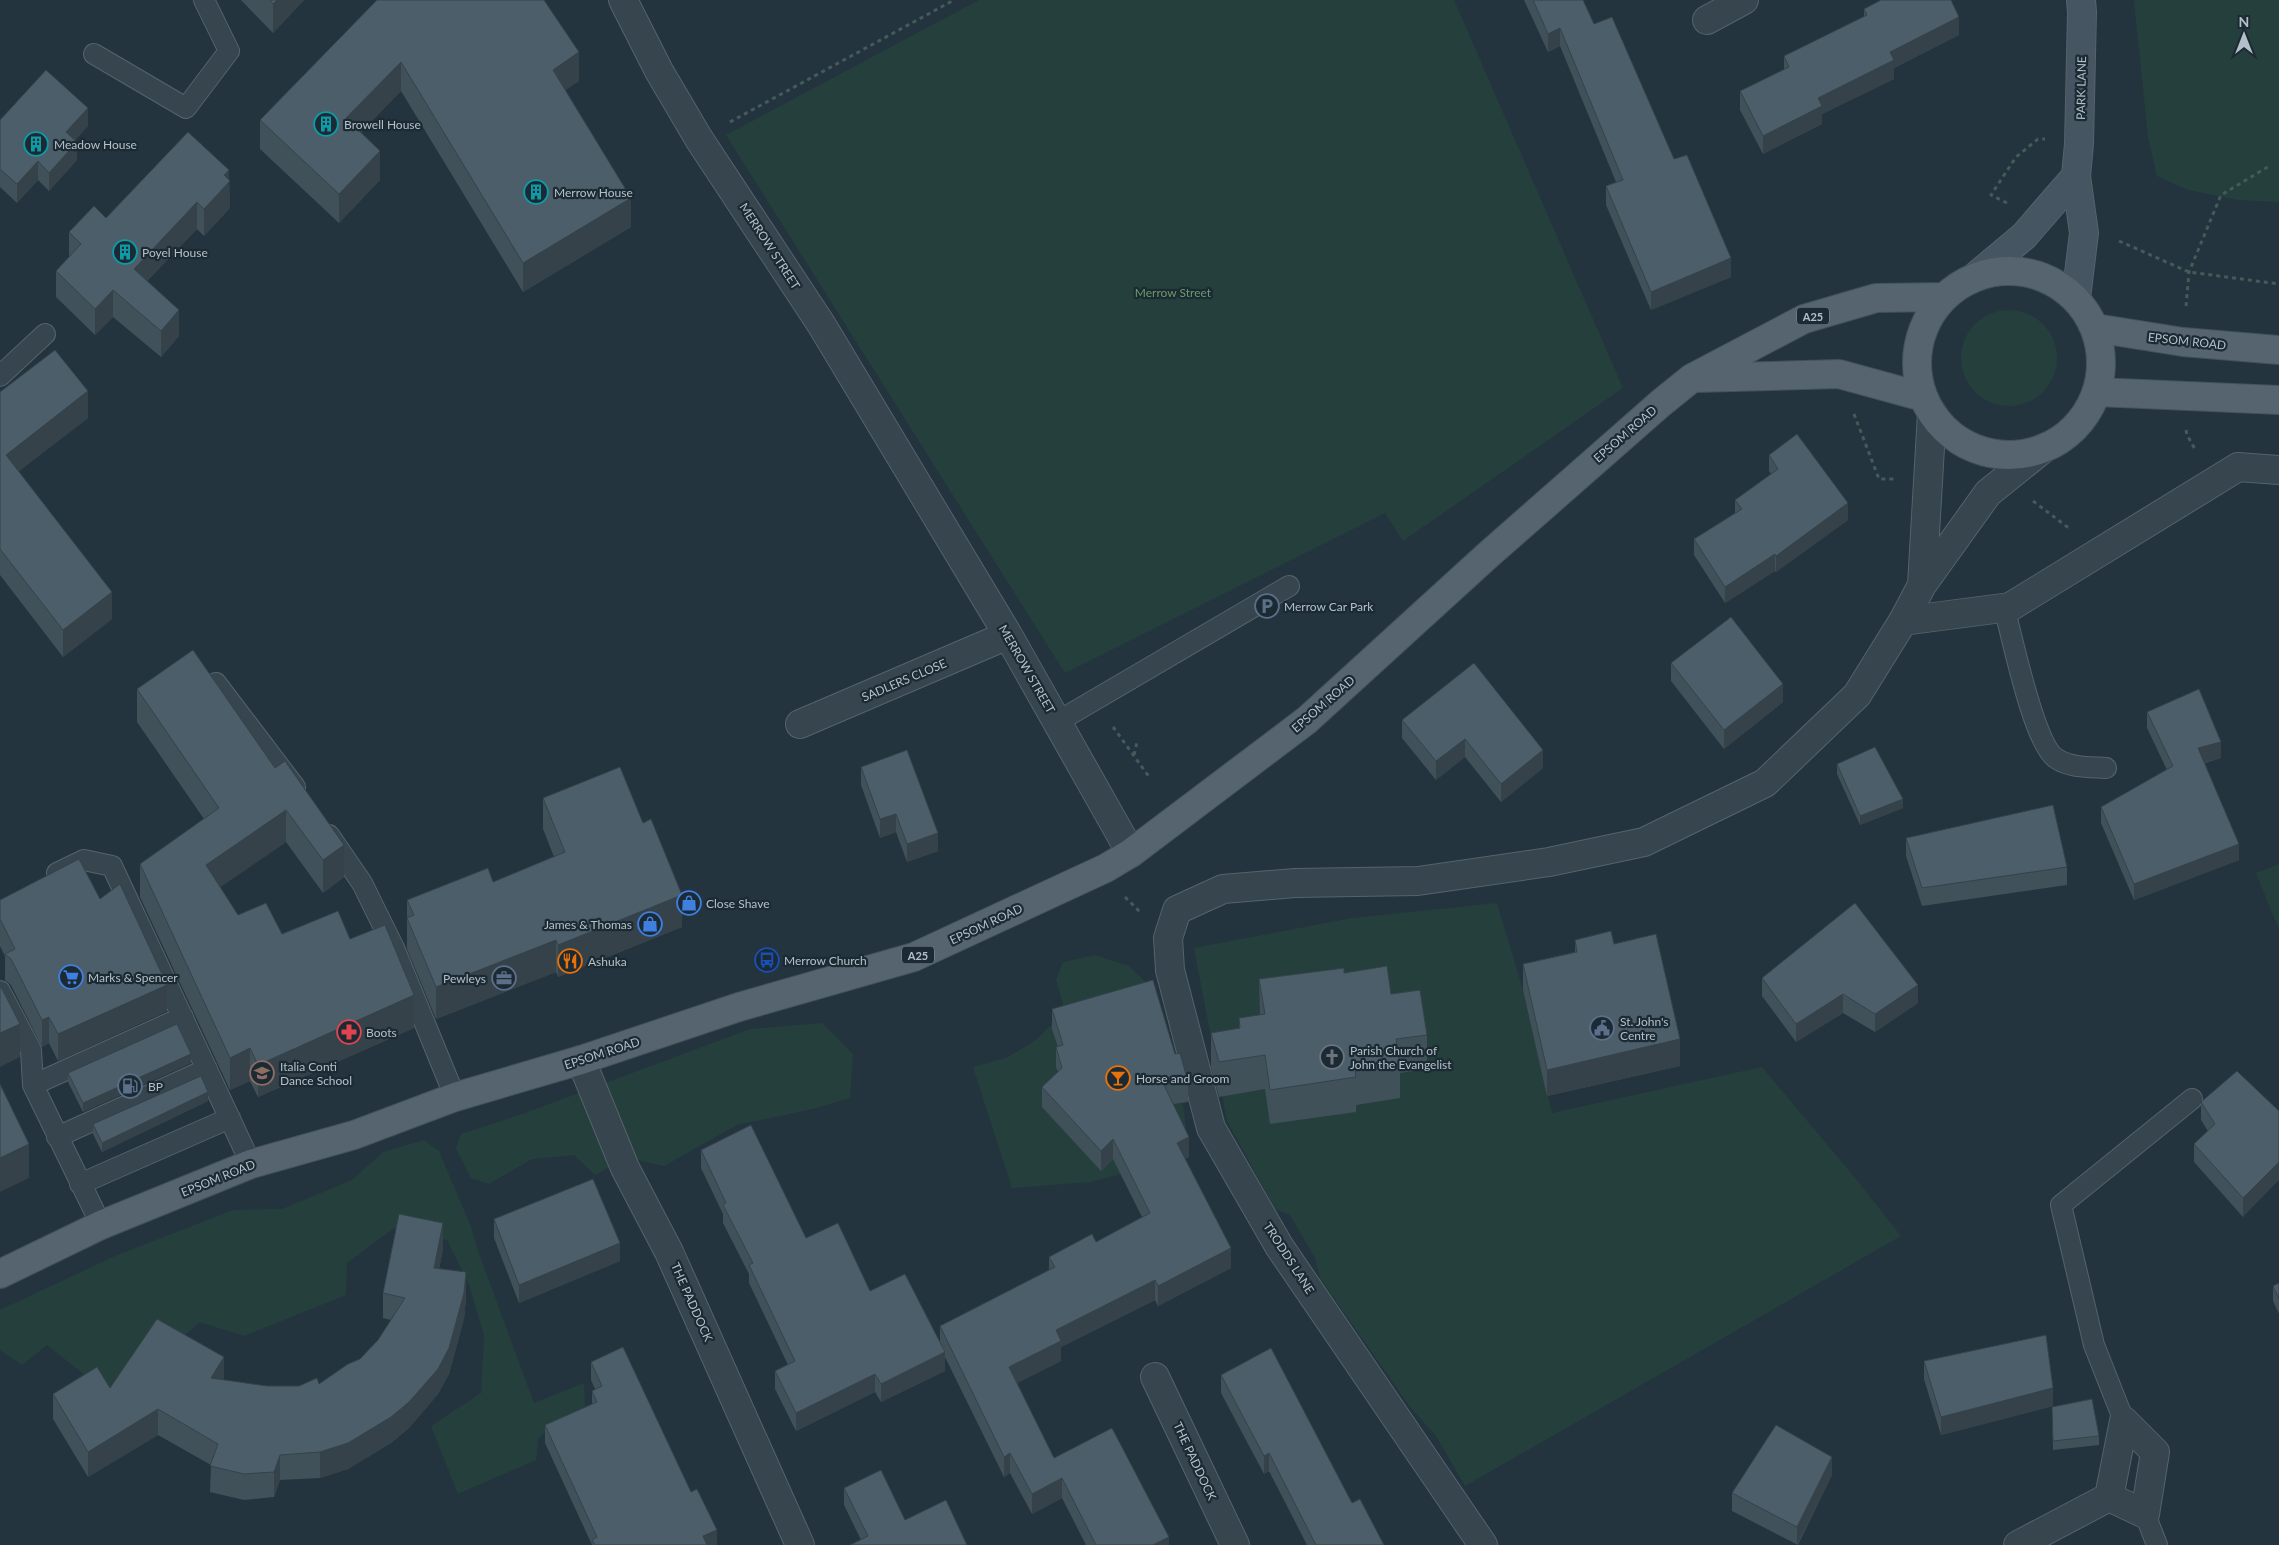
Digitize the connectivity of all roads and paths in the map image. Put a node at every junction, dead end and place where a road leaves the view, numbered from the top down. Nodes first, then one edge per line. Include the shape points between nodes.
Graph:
1 (204, 0) edge
2 (623, 0) edge
3 (954, 0) edge
4 (1744, 0) edge
5 (2081, 0) edge
6 (1708, 20) dead end
7 (94, 54) dead end
8 (699, 138) junction
9 (2076, 176) junction
10 (2120, 241) dead end
11 (1975, 277) junction
12 (2279, 284) edge
13 (1945, 297) junction
14 (2076, 298) junction
15 (2096, 328) junction
16 (45, 334) dead end
17 (2279, 350) edge
18 (0, 376) edge
19 (1692, 378) junction
20 (2097, 392) junction
21 (2279, 400) edge
22 (1928, 405) junction
23 (2044, 448) junction
24 (2279, 470) edge
25 (1922, 585) junction
26 (1290, 586) dead end
27 (2004, 607) junction
28 (1903, 621) junction
29 (1008, 635) junction
30 (216, 683) edge
31 (1093, 700) junction
32 (1057, 722) junction
33 (800, 724) dead end
34 (1137, 742) dead end
35 (1134, 755) junction
36 (2106, 768) dead end
37 (1150, 778) dead end
38 (306, 801) edge
39 (318, 818) edge
40 (1131, 853) junction
41 (42, 881) edge
42 (0, 991) edge
43 (183, 1017) junction
44 (581, 1060) junction
45 (211, 1078) junction
46 (33, 1085) junction
47 (455, 1098) junction
48 (2192, 1100) dead end
49 (230, 1118) junction
50 (57, 1136) junction
51 (252, 1164) junction
52 (80, 1184) junction
53 (102, 1225) junction
54 (0, 1274) edge
55 (1155, 1377) dead end
56 (2124, 1421) junction
57 (2109, 1498) junction
58 (2145, 1514) junction
59 (800, 1545) edge
60 (1235, 1545) edge
61 (1483, 1545) edge
62 (2018, 1545) edge
63 (2158, 1545) edge

1 - 7 lane via 229,51 186,108
2 - 8 street, MERROW STREET
3 - 8 path
4 - 6 street
5 - 9 main road, PARK LANE
8 - 29 street, MERROW STREET via 821,324
9 - 11 main road via 2024,236
9 - 14 main road, PARK LANE via 2084,234
10 - 12 path via 2189,272
11 - 13 main road
11 - 14 main road via 2002,270 2029,272 2054,282
13 - 19 main road, EPSOM ROAD / A25 via 1876,298 1804,319
13 - 22 main road via 1928,318 1919,343 1917,371
14 - 15 main road
15 - 17 main road, EPSOM ROAD via 2173,341
15 - 20 main road via 2101,349
16 - 18 lane
19 - 22 main road via 1839,374
19 - 40 main road, EPSOM ROAD / A25 via 1495,548 1307,720
20 - 21 main road
20 - 23 main road via 2085,416 2067,435
22 - 23 main road via 1954,436 1982,451 2013,455
22 - 25 street
23 - 25 street via 1988,493
24 - 27 street via 2238,467
25 - 28 street
26 - 31 lane
27 - 28 street
27 - 36 lane via 2036,726 2046,748 2055,759 2070,765
28 - 61 street, TRODDS LANE via 1857,695 1765,783 1644,842 1548,862 1418,881 1294,883 1223,889 1178,910 1168,938 1170,970 1211,1128 1279,1246
29 - 32 street, MERROW STREET
29 - 33 street, SADLERS CLOSE
30 - 38 lane
31 - 32 lane
31 - 35 path
32 - 40 street, MERROW STREET
34 - 35 path
35 - 37 path
39 - 47 lane via 362,883 394,948
40 - 44 main road, EPSOM ROAD / A25 via 1106,868 914,957 739,1007
41 - 43 lane via 84,860 112,866
42 - 46 lane via 31,1050
43 - 45 lane
43 - 46 lane
44 - 47 main road, EPSOM ROAD / A25
44 - 59 street, THE PADDOCK via 625,1168 669,1252
45 - 49 lane
45 - 50 lane
46 - 50 lane
47 - 51 main road, EPSOM ROAD / A25 via 354,1135
48 - 56 lane via 2061,1204 2094,1345
49 - 51 lane
49 - 52 lane
50 - 52 lane
51 - 53 main road, EPSOM ROAD / A25
52 - 53 lane
53 - 54 main road, EPSOM ROAD / A25
55 - 60 street, THE PADDOCK
56 - 57 street
56 - 58 street via 2155,1452
57 - 58 street
57 - 62 street
58 - 63 lane

